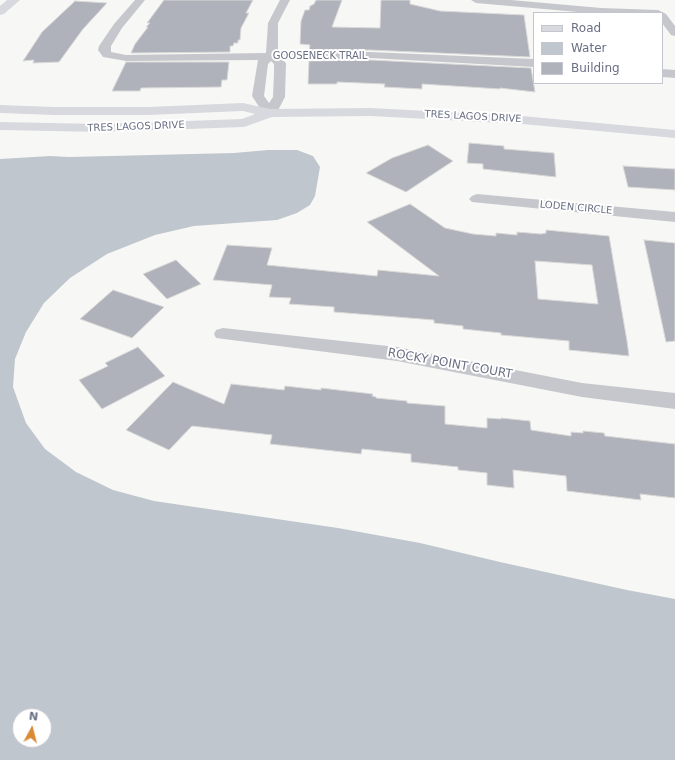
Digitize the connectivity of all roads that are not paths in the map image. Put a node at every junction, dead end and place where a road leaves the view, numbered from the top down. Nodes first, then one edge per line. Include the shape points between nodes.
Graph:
1 (14, 0) edge
2 (140, 0) edge
3 (285, 0) edge
4 (476, 0) edge
5 (657, 10) edge
6 (0, 12) edge
7 (663, 17) edge
8 (675, 33) edge
9 (272, 56) junction
10 (533, 63) edge
11 (663, 73) edge
12 (675, 74) edge
13 (0, 109) edge
14 (270, 113) junction
15 (0, 126) edge
16 (675, 134) edge
17 (477, 199) dead end
18 (675, 217) edge
19 (223, 334) dead end
20 (675, 401) edge

1 - 6 street
2 - 9 street, GOOSENECK TRAIL via 105,46 107,55 126,58
3 - 9 street via 273,23
4 - 5 street via 601,11
7 - 8 street
9 - 10 street, GOOSENECK TRAIL via 378,56
9 - 14 street via 280,63 279,97
9 - 14 street via 262,62 258,96
11 - 12 street
13 - 14 street, TRES LAGOS DRIVE via 148,111 243,107
14 - 15 street, TRES LAGOS DRIVE via 244,123 101,128
14 - 16 street, TRES LAGOS DRIVE via 371,112 447,115
17 - 18 street, LODEN CIRCLE
19 - 20 street, ROCKY POINT COURT via 397,354 582,390

